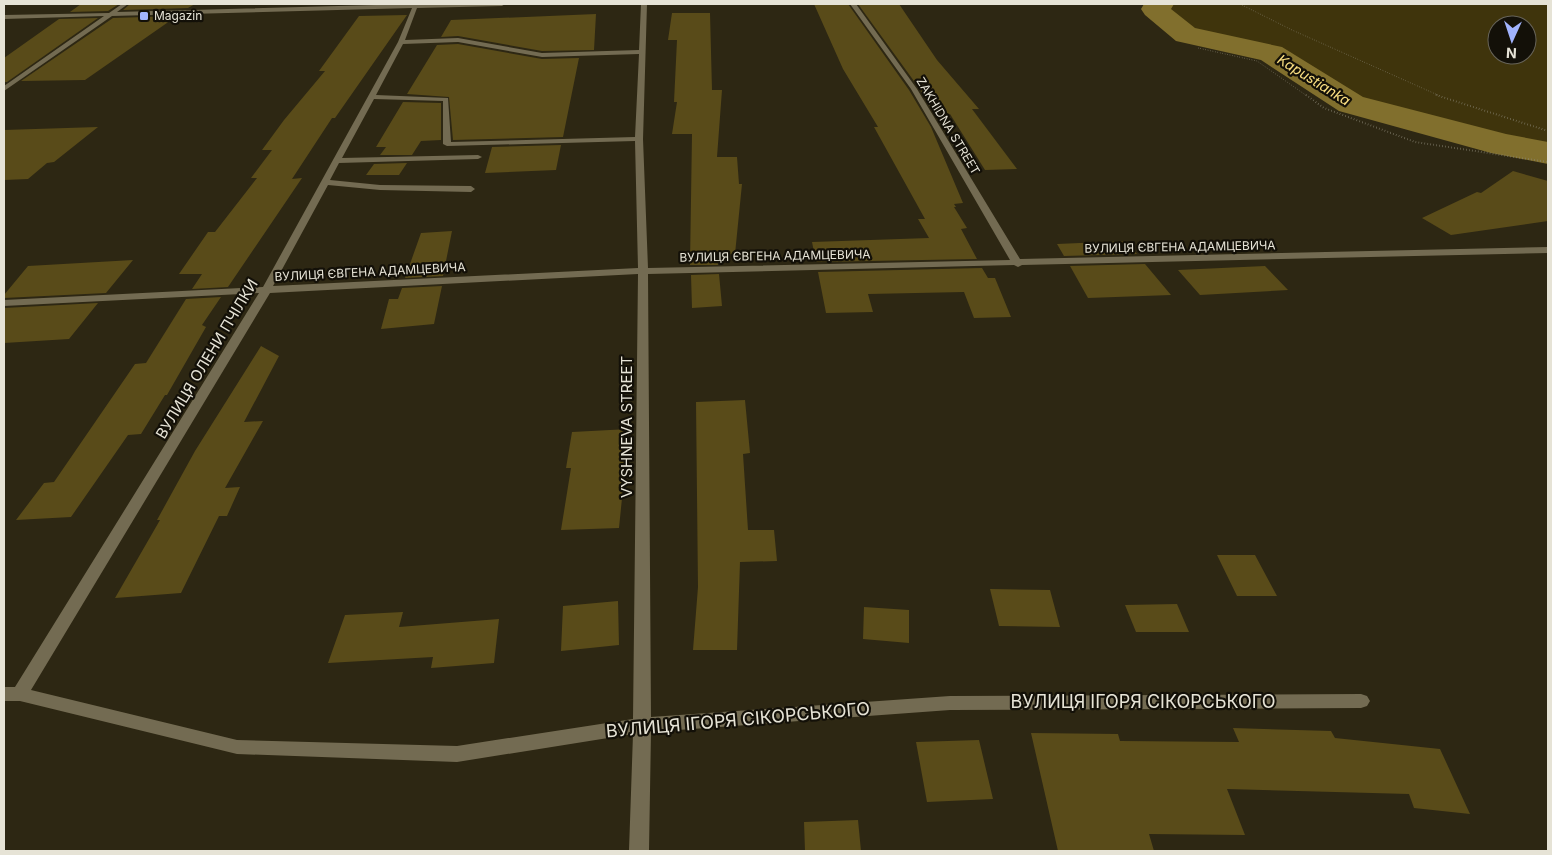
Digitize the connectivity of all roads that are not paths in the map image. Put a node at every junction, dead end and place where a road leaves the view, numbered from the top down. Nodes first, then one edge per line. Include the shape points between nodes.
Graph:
1 (125, 4) edge
2 (502, 4) edge
3 (644, 4) edge
4 (852, 4) edge
5 (415, 5) edge
6 (110, 14) junction
7 (4, 17) edge
8 (401, 42) junction
9 (642, 52) junction
10 (4, 89) edge
11 (371, 97) junction
12 (639, 139) junction
13 (478, 157) dead end
14 (336, 162) junction
15 (325, 182) junction
16 (471, 189) dead end
17 (1548, 250) edge
18 (1018, 264) junction
19 (643, 271) junction
20 (267, 289) junction
21 (4, 303) edge
22 (12, 694) edge
23 (1361, 701) dead end
24 (642, 725) junction
25 (639, 851) edge

1 - 6 street
2 - 5 street
3 - 9 street, VYSHNEVA STREET
4 - 18 street, ZAKHIDNA STREET via 914,89
5 - 6 street
5 - 8 street, ВУЛИЦЯ ОЛЕНИ ПЧІЛКИ
6 - 7 street
6 - 10 street
8 - 9 street via 458,40 542,55
8 - 11 street, ВУЛИЦЯ ОЛЕНИ ПЧІЛКИ
9 - 12 street, VYSHNEVA STREET
11 - 12 street via 446,99 447,144
11 - 14 street, ВУЛИЦЯ ОЛЕНИ ПЧІЛКИ
12 - 19 street, VYSHNEVA STREET
13 - 14 street
14 - 15 street, ВУЛИЦЯ ОЛЕНИ ПЧІЛКИ
15 - 16 street via 404,190
15 - 20 street, ВУЛИЦЯ ОЛЕНИ ПЧІЛКИ
17 - 18 street, ВУЛИЦЯ ЄВГЕНА АДАМЦЕВИЧА
18 - 19 street, ВУЛИЦЯ ЄВГЕНА АДАМЦЕВИЧА
19 - 20 street, ВУЛИЦЯ ЄВГЕНА АДАМЦЕВИЧА
19 - 24 street, VYSHNEVA STREET
20 - 21 street, ВУЛИЦЯ ЄВГЕНА АДАМЦЕВИЧА
20 - 22 street, ВУЛИЦЯ ОЛЕНИ ПЧІЛКИ
22 - 24 street, ВУЛИЦЯ ІГОРЯ СІКОРСЬКОГО via 237,747 457,754
23 - 24 street, ВУЛИЦЯ ІГОРЯ СІКОРСЬКОГО via 950,703
24 - 25 street, VYSHNEVA STREET

